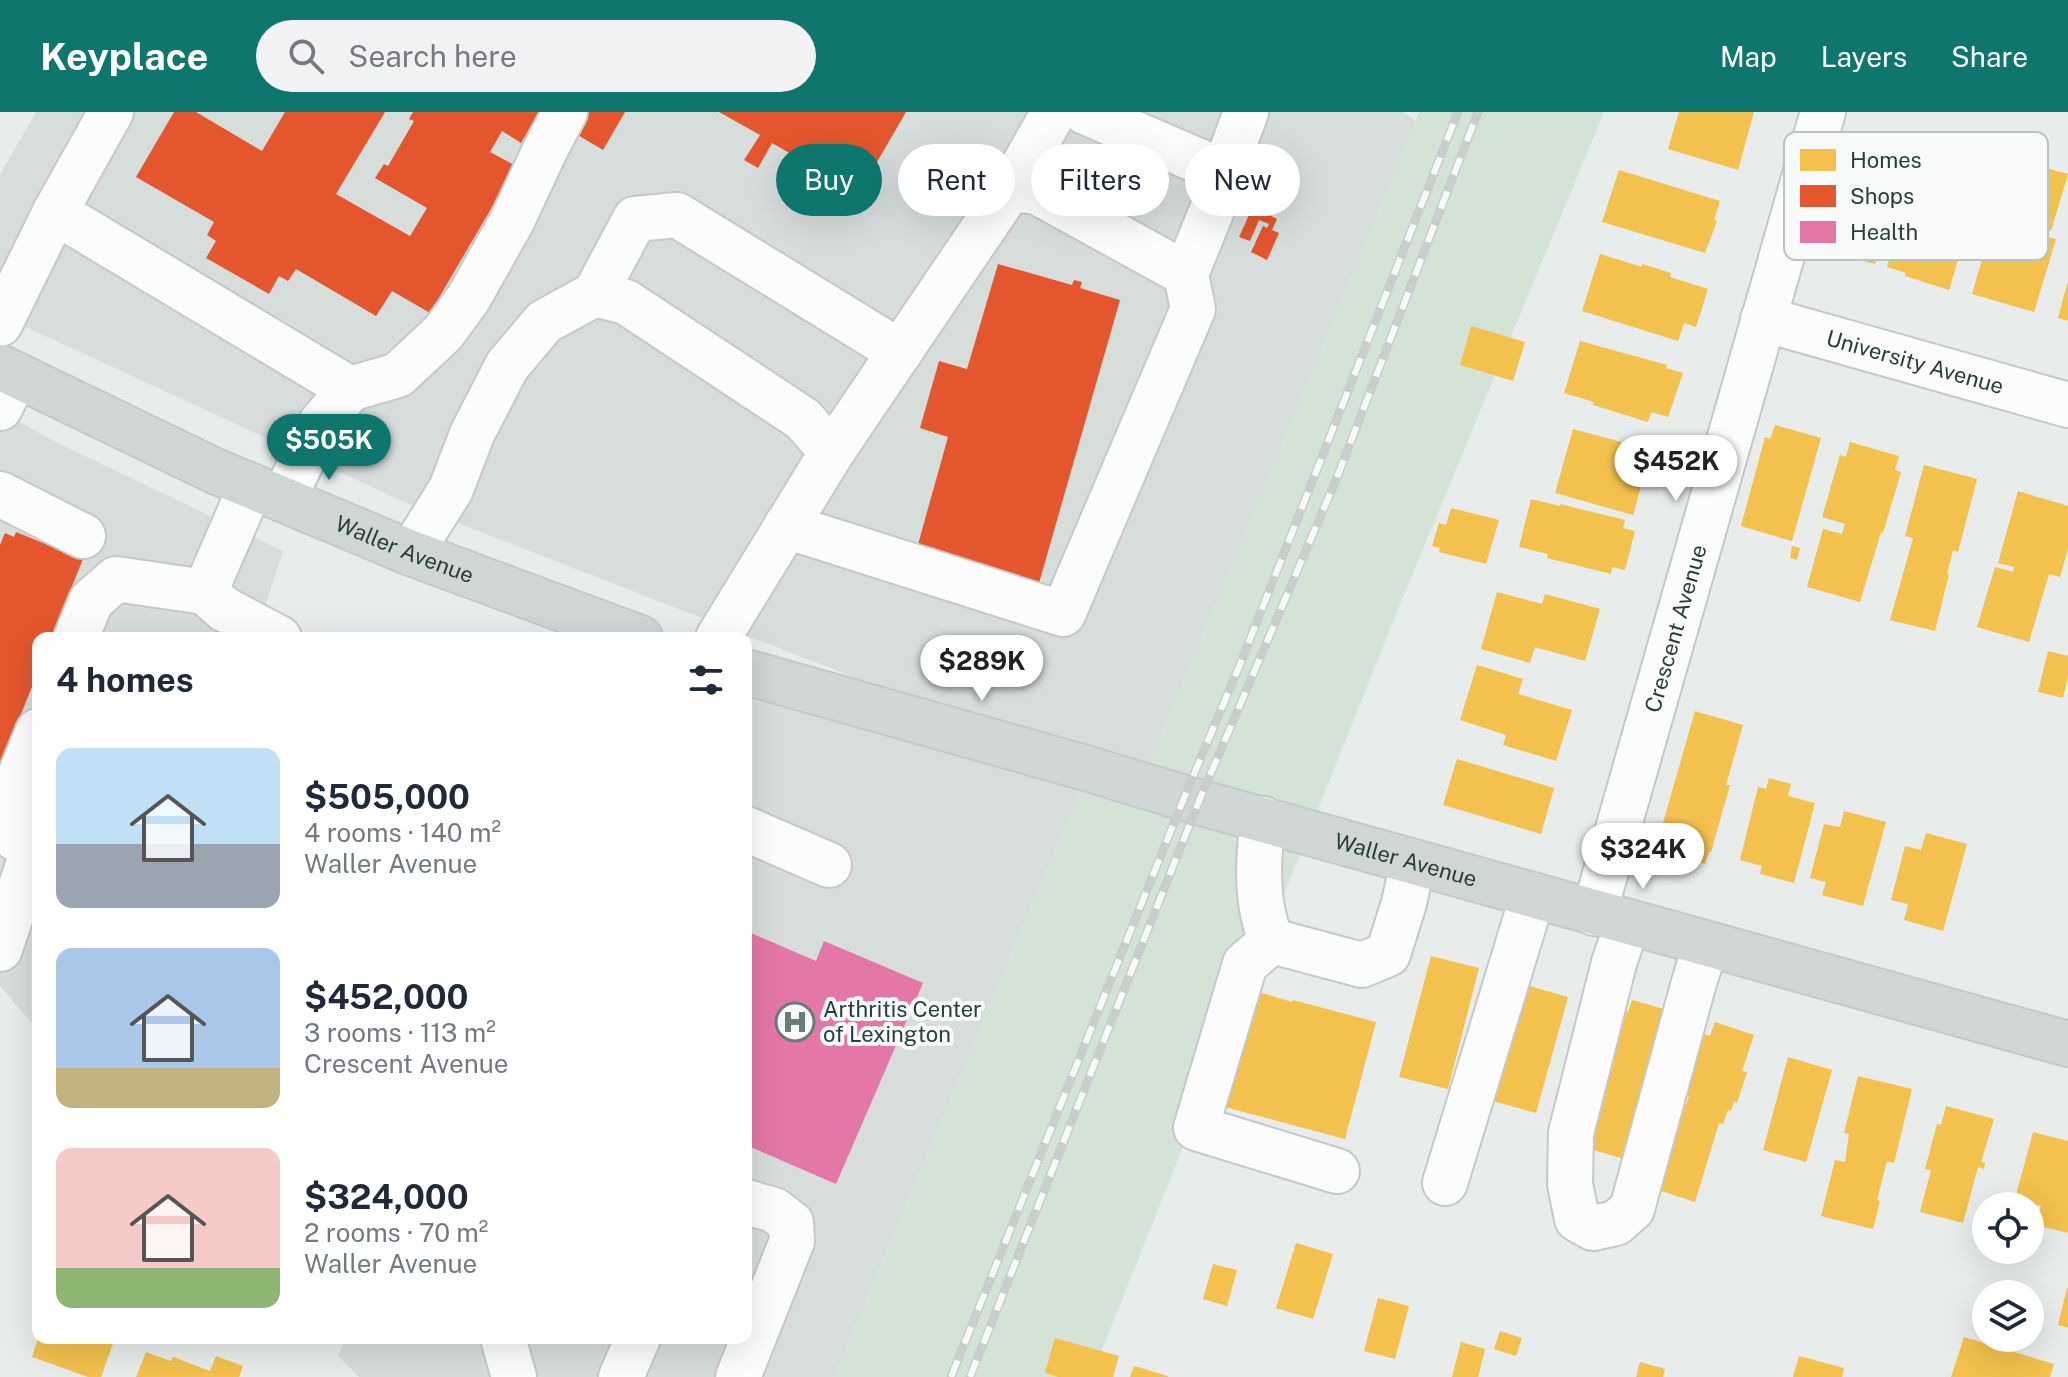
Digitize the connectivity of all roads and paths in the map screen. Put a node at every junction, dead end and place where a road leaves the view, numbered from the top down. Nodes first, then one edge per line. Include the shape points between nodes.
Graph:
1 (111, 112) edge
2 (565, 112) edge
3 (1054, 112) edge
4 (1085, 112) edge
5 (1246, 112) edge
6 (1823, 112) edge
7 (1817, 132) edge
8 (1234, 144) edge
9 (1185, 155) edge
10 (1015, 180) edge
11 (1015, 190) edge
12 (55, 212) junction
13 (992, 216) edge
14 (1210, 216) edge
15 (1784, 247) edge
16 (1186, 274) junction
17 (595, 294) junction
18 (1763, 319) junction
19 (0, 324) edge
20 (900, 352) junction
21 (5, 383) edge
22 (350, 389) junction
23 (2068, 405) edge
24 (832, 452) junction
25 (267, 493) junction
26 (0, 494) edge
27 (786, 526) junction
28 (83, 536) dead end
29 (411, 553) junction
30 (205, 592) junction
31 (581, 628) edge
32 (78, 632) edge
33 (268, 632) edge
34 (605, 632) edge
35 (722, 632) edge
36 (752, 674) edge
37 (32, 746) edge
38 (1263, 819) junction
39 (752, 832) edge
40 (32, 849) edge
41 (32, 859) edge
42 (1413, 862) junction
43 (829, 865) dead end
44 (1533, 895) junction
45 (1611, 917) junction
46 (1272, 941) junction
47 (1706, 944) junction
48 (0, 949) edge
49 (2068, 1044) edge
50 (1337, 1171) dead end
51 (1445, 1183) dead end
52 (752, 1204) edge
53 (752, 1342) edge
54 (505, 1344) edge
55 (635, 1344) edge
56 (751, 1344) edge
57 (514, 1377) edge
58 (621, 1377) edge
59 (738, 1377) edge

1 - 12 street
2 - 22 street via 512,221 443,333 398,375
3 - 10 street
4 - 9 street
5 - 8 street
6 - 7 street, Crescent Avenue
11 - 16 street via 1037,192
12 - 19 street
12 - 22 street
13 - 20 street
14 - 16 street
15 - 18 street, Crescent Avenue
16 - 27 street via 1193,309 1063,614
17 - 20 street via 635,219 677,215
17 - 24 street via 626,302 790,410
17 - 29 street via 544,322 507,366 451,489
18 - 23 street, University Avenue
18 - 45 street, Crescent Avenue
20 - 24 street
21 - 25 main road, Waller Avenue
22 - 25 street
24 - 27 street
25 - 29 main road, Waller Avenue
25 - 30 street
26 - 28 street
27 - 35 street
29 - 31 main road, Waller Avenue
30 - 32 street via 116,579 91,601
30 - 33 street via 224,609
31 - 34 main road, Waller Avenue
36 - 38 main road, Waller Avenue
37 - 40 street via 14,790 15,838
38 - 42 main road, Waller Avenue
38 - 46 street via 1258,860 1265,926
39 - 43 street
41 - 48 street
42 - 44 main road, Waller Avenue
42 - 46 street via 1388,954 1362,965
44 - 45 main road, Waller Avenue
44 - 51 street
45 - 47 main road, Waller Avenue
45 - 47 street, Crescent Avenue via 1614,963 1571,1133 1570,1184 1577,1219 1593,1228 1616,1223 1632,1209
46 - 50 street via 1245,964 1196,1128
47 - 49 main road, Waller Avenue
52 - 53 street via 774,1210 791,1223 792,1241
54 - 57 street
55 - 58 street
56 - 59 street

